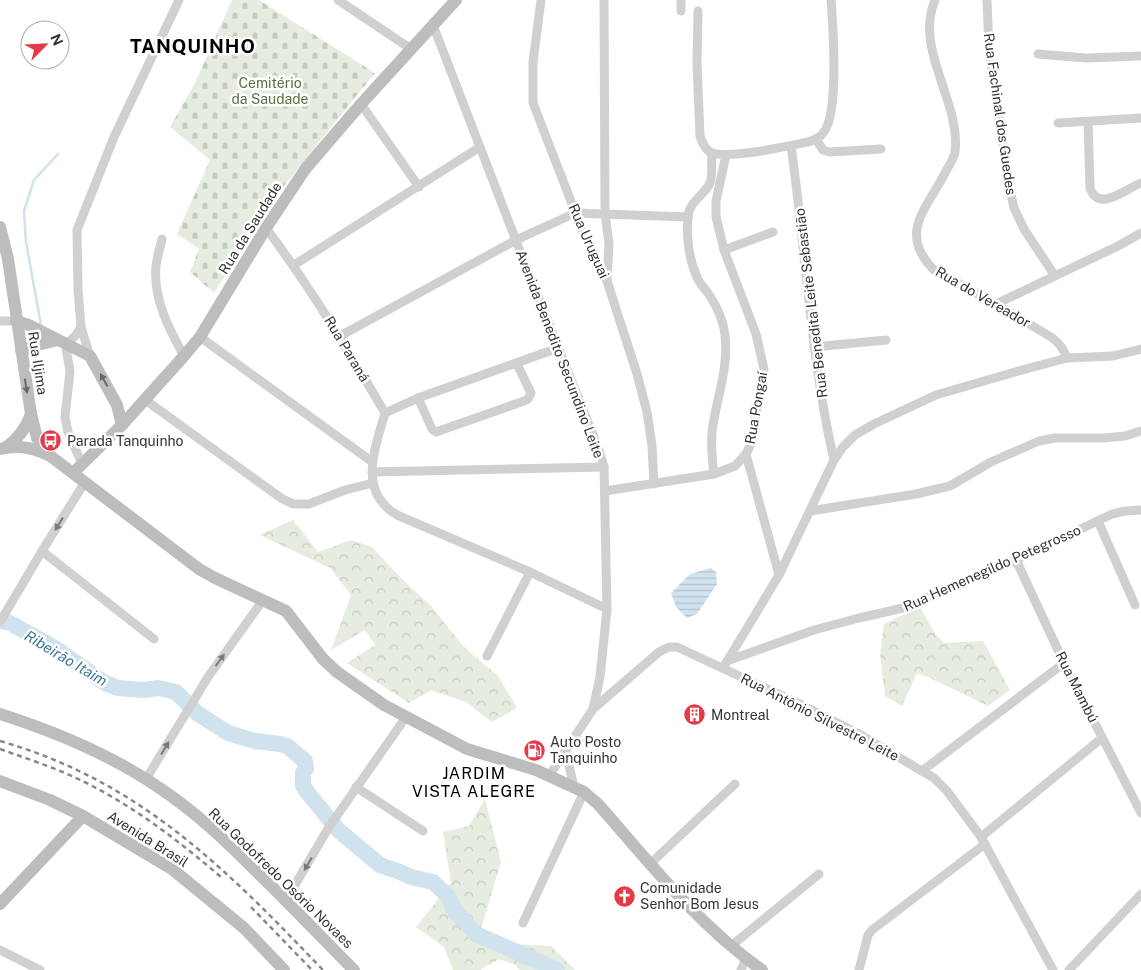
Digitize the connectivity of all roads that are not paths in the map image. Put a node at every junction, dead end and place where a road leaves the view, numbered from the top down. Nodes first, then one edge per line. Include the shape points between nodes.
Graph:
1 (180, 0) edge
2 (456, 0) edge
3 (542, 0) edge
4 (604, 0) edge
5 (681, 0) edge
6 (830, 0) edge
7 (936, 0) edge
8 (987, 0) edge
9 (340, 1) edge
10 (698, 10) dead end
11 (681, 11) dead end
12 (433, 25) junction
13 (411, 49) junction
14 (1038, 54) dead end
15 (1141, 56) edge
16 (361, 104) junction
17 (1141, 118) edge
18 (1088, 122) junction
19 (1058, 123) dead end
20 (816, 140) junction
21 (791, 146) junction
22 (480, 147) junction
23 (881, 149) dead end
24 (712, 153) junction
25 (726, 155) junction
26 (1141, 183) edge
27 (419, 187) junction
28 (575, 213) junction
29 (605, 213) junction
30 (688, 217) junction
31 (0, 227) edge
32 (266, 228) junction
33 (772, 232) dead end
34 (1141, 233) edge
35 (162, 239) dead end
36 (516, 240) junction
37 (724, 250) junction
38 (294, 265) junction
39 (1055, 276) junction
40 (607, 281) junction
41 (996, 304) junction
42 (0, 321) edge
43 (16, 321) junction
44 (81, 327) junction
45 (340, 336) junction
46 (200, 337) junction
47 (886, 340) dead end
48 (63, 342) junction
49 (814, 347) junction
50 (558, 348) junction
51 (1141, 349) edge
52 (21, 351) junction
53 (90, 356) junction
54 (184, 356) junction
55 (1067, 358) junction
56 (517, 364) junction
57 (418, 398) junction
58 (144, 399) junction
59 (117, 405) junction
60 (135, 410) junction
61 (385, 413) junction
62 (31, 414) junction
63 (122, 425) junction
64 (1141, 431) edge
65 (2, 448) edge
66 (746, 454) junction
67 (49, 455) junction
68 (834, 460) junction
69 (372, 461) junction
70 (82, 464) junction
71 (604, 468) junction
72 (372, 472) junction
73 (72, 473) junction
74 (714, 474) junction
75 (85, 482) junction
76 (373, 483) junction
77 (654, 484) junction
78 (605, 491) junction
79 (1141, 510) edge
80 (810, 511) junction
81 (1098, 521) junction
82 (42, 551) junction
83 (1016, 560) junction
84 (530, 572) junction
85 (779, 575) junction
86 (263, 600) junction
87 (1135, 605) dead end
88 (606, 608) junction
89 (0, 622) edge
90 (154, 639) dead end
91 (487, 656) dead end
92 (1064, 663) junction
93 (725, 664) junction
94 (593, 709) junction
95 (0, 714) edge
96 (406, 717) junction
97 (1102, 738) junction
98 (565, 749) junction
99 (922, 771) junction
100 (549, 776) junction
101 (146, 779) junction
102 (0, 781) edge
103 (735, 784) dead end
104 (356, 788) junction
105 (579, 790) junction
106 (1141, 813) edge
107 (83, 816) junction
108 (423, 831) dead end
109 (983, 841) junction
110 (651, 863) junction
111 (819, 874) dead end
112 (1141, 894) edge
113 (286, 900) junction
114 (0, 904) edge
115 (523, 923) dead end
116 (731, 946) junction
117 (0, 950) edge
118 (743, 964) edge
119 (40, 970) edge
120 (284, 970) edge
121 (354, 970) edge
122 (762, 970) edge
123 (859, 970) edge
124 (1053, 970) edge
125 (1069, 970) edge

1 - 44 street via 114,137 77,230
2 - 12 main road, Rua da Saudade
3 - 28 street, Rua Uruguai via 533,62 533,103
4 - 29 street
5 - 11 street
6 - 20 street via 834,47 832,104 825,131
7 - 41 street, Rua do Vereador via 930,35 955,131 955,154 918,222 916,239 919,250 934,270
8 - 39 street, Rua Fachinal dos Guedes via 989,51 1014,208
9 - 13 street
10 - 24 street via 700,136
12 - 13 main road, Rua da Saudade
12 - 22 street, Avenida Benedito Secundino Leite
13 - 16 main road, Rua da Saudade
14 - 15 street via 1086,58
16 - 27 street
16 - 32 main road, Rua da Saudade via 306,168
17 - 18 street
18 - 19 street
18 - 26 street via 1092,194 1097,199 1106,200
20 - 21 street
20 - 23 street via 823,150 830,152
21 - 25 street
21 - 49 street, Rua Benedita Leite Sebastião
22 - 27 street
22 - 36 street, Avenida Benedito Secundino Leite
24 - 25 street
24 - 30 street via 711,181 691,206
25 - 37 street, Rua Pongaí via 716,201 716,217
27 - 38 street
28 - 29 street
28 - 36 street
28 - 40 street, Rua Uruguai
29 - 30 street
29 - 40 street via 609,244
30 - 74 street via 689,249 697,278 714,301 725,333 725,368 712,432
31 - 43 main road, Rua Iljima via 8,259
32 - 38 street, Rua Paraná
32 - 46 main road, Rua da Saudade
33 - 37 street
34 - 39 street
35 - 54 street via 156,266 157,286 162,312
36 - 45 street
36 - 50 street, Avenida Benedito Secundino Leite
37 - 66 street, Rua Pongaí via 756,334 764,369
38 - 45 street, Rua Paraná
39 - 41 street
40 - 77 street, Rua Uruguai via 647,412
41 - 55 street, Rua do Vereador via 1059,342
42 - 43 street
43 - 48 main road
43 - 52 main road, Rua Iljima
44 - 48 street via 76,335
44 - 53 street
45 - 61 street, Rua Paraná
46 - 54 main road, Rua da Saudade
46 - 69 street
47 - 49 street
48 - 52 main road
48 - 53 main road
48 - 70 street via 70,372 65,417
49 - 68 street, Rua Benedita Leite Sebastião
50 - 56 street
50 - 71 street, Avenida Benedito Secundino Leite
51 - 55 street via 1113,356
52 -> 62 main road, Rua Iljima
59 -> 53 main road
54 - 58 main road, Rua da Saudade
55 - 68 street via 936,395 855,434
56 - 57 street
56 - 57 street via 531,393 528,399 436,432
57 - 61 street
58 - 60 main road, Rua da Saudade
58 - 76 street via 292,504 310,504
59 - 60 main road
59 - 63 main road
60 - 63 main road, Rua da Saudade
61 - 69 street
62 - 65 main road via 19,437
62 - 67 main road, Rua Iljima via 37,438
63 - 70 main road, Rua da Saudade
64 - 80 street via 1111,437 1039,441 991,462 960,481 935,490
65 - 67 main road via 24,447
66 - 74 street via 735,466
66 - 85 street, Rua Pongaí
67 - 73 main road, Rua Iljima
68 - 80 street
69 - 72 street
70 - 73 main road, Rua da Saudade
71 - 72 street
71 - 78 street, Avenida Benedito Secundino Leite
72 - 76 street
73 - 75 main road, Rua Iljima
74 - 77 street
75 -> 82 street
75 - 86 main road, Rua Iljima via 200,569
76 - 84 street via 386,508 397,515
77 - 78 street
78 - 88 street, Avenida Benedito Secundino Leite
79 - 81 street, Rua Hemenegildo Petegrosso via 1112,514
80 - 85 street
81 - 83 street, Rua Hemenegildo Petegrosso
81 - 87 street
82 - 89 street
82 - 90 street
83 - 92 street, Rua Mambú
83 - 93 street, Rua Hemenegildo Petegrosso via 904,608 814,630
84 - 88 street
84 - 91 street
85 - 93 street
86 - 96 main road, Rua Iljima via 290,615 323,659 337,672
101 -> 86 street via 192,701
88 - 94 street, Avenida Benedito Secundino Leite via 600,677
92 - 97 street, Rua Mambú
92 - 99 street
93 - 94 street, Rua Antônio Silvestre Leite via 677,646 669,647
93 - 99 street, Rua Antônio Silvestre Leite
94 - 98 street, Avenida Benedito Secundino Leite
95 - 101 main road, Rua Godofredo Osório Novaes via 80,744
96 - 100 main road, Rua Iljima via 467,750
96 - 104 street
97 - 106 street, Rua Mambú
97 - 109 street
98 - 100 street, Avenida Benedito Secundino Leite
98 - 105 street
99 - 109 street, Rua Antônio Silvestre Leite via 946,791
100 - 105 main road, Rua Iljima
101 - 113 main road, Rua Godofredo Osório Novaes via 191,811
102 - 107 main road, Avenida Brasil
103 - 110 street
104 - 108 street
104 -> 113 street
105 - 110 main road, Rua Iljima via 598,804
105 - 115 street
107 - 114 main road
107 - 120 main road, Avenida Brasil via 172,869 244,928
109 - 123 street via 872,930
109 - 124 street, Rua Antônio Silvestre Leite
110 - 116 main road, Rua Iljima
111 - 116 street
112 - 125 street
113 - 121 main road, Rua Godofredo Osório Novaes
116 - 118 main road, Rua Iljima
117 - 119 street
118 - 122 main road, Rua Iljima

